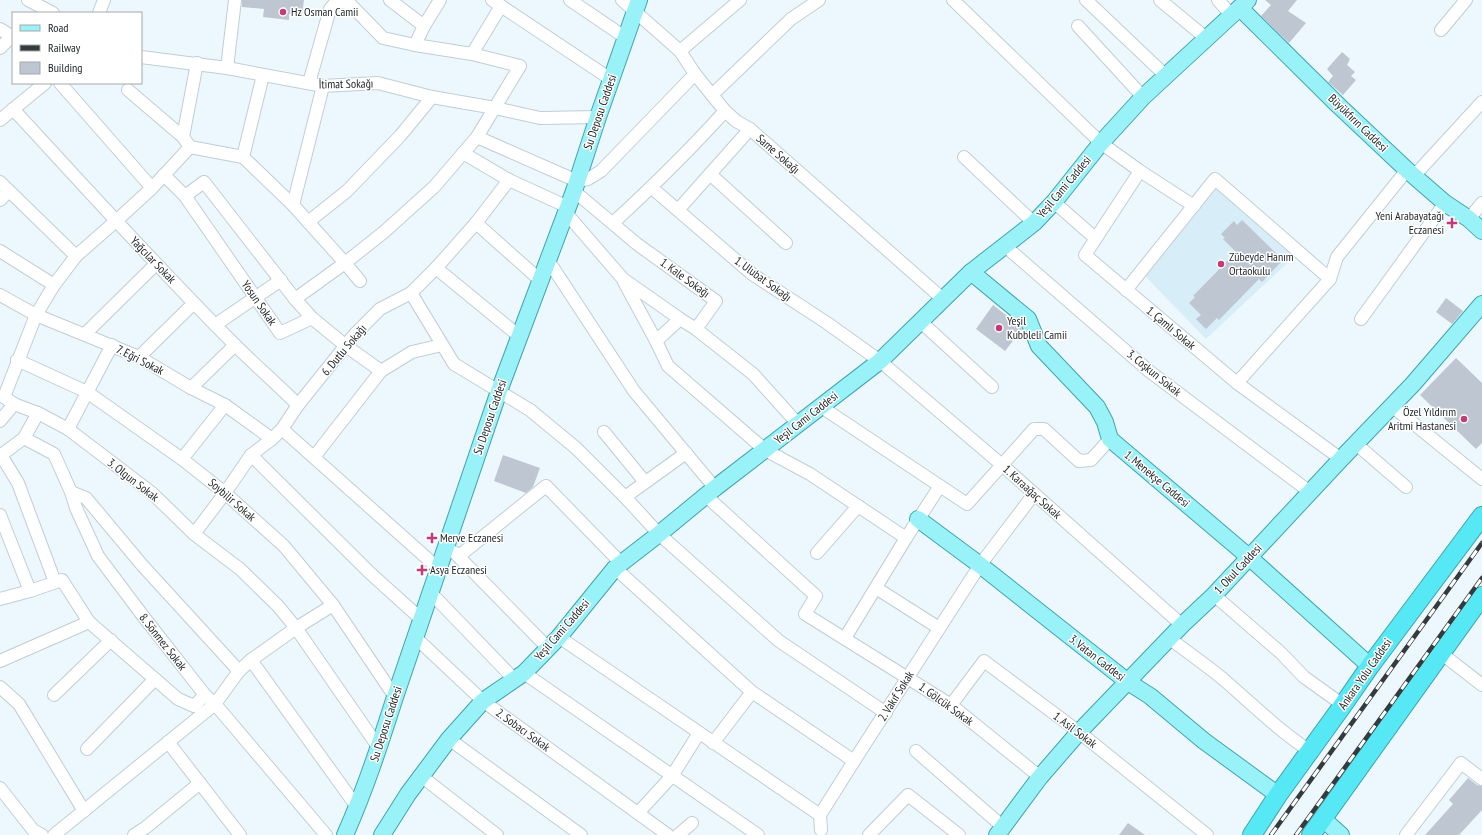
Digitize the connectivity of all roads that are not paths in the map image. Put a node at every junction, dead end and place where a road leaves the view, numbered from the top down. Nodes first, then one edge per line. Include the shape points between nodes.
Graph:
1 (104, 0) edge
2 (235, 0) edge
3 (390, 0) edge
4 (440, 0) edge
5 (570, 0) edge
6 (622, 0) edge
7 (740, 0) edge
8 (819, 0) edge
9 (953, 0) edge
10 (1086, 0) edge
11 (1160, 0) edge
12 (1218, 0) edge
13 (1466, 0) edge
14 (33, 1) edge
15 (497, 3) edge
16 (637, 5) edge
17 (1240, 8) edge
18 (51, 12) edge
19 (99, 12) edge
20 (424, 26) junction
21 (1078, 26) dead end
22 (0, 29) edge
23 (1441, 30) dead end
24 (12, 37) edge
25 (626, 38) junction
26 (1206, 38) junction
27 (415, 45) junction
28 (0, 48) edge
29 (680, 51) junction
30 (472, 54) junction
31 (142, 57) edge
32 (197, 63) junction
33 (227, 68) junction
34 (695, 74) junction
35 (263, 75) junction
36 (1166, 76) junction
37 (612, 80) junction
38 (309, 83) junction
39 (44, 84) edge
40 (61, 84) edge
41 (323, 86) junction
42 (128, 90) dead end
43 (712, 95) junction
44 (432, 97) junction
45 (1143, 97) junction
46 (1482, 102) edge
47 (495, 108) junction
48 (14, 109) junction
49 (725, 111) junction
50 (598, 117) junction
51 (0, 120) edge
52 (750, 129) junction
53 (477, 137) junction
54 (187, 142) junction
55 (1101, 143) junction
56 (463, 153) junction
57 (243, 157) junction
58 (964, 157) dead end
59 (1140, 171) junction
60 (1410, 173) junction
61 (710, 174) junction
62 (164, 175) junction
63 (509, 180) junction
64 (4, 186) edge
65 (576, 186) junction
66 (152, 188) junction
67 (652, 188) junction
68 (185, 196) junction
69 (0, 200) edge
70 (1054, 202) junction
71 (1445, 203) junction
72 (1482, 203) edge
73 (293, 205) junction
74 (1194, 206) junction
75 (567, 210) junction
76 (678, 210) junction
77 (1469, 219) junction
78 (116, 222) junction
79 (308, 222) junction
80 (476, 223) junction
81 (613, 223) junction
82 (1034, 223) junction
83 (1482, 231) edge
84 (1096, 238) junction
85 (786, 243) dead end
86 (1005, 246) junction
87 (0, 251) edge
88 (76, 256) junction
89 (548, 260) junction
90 (345, 263) junction
91 (156, 264) junction
92 (436, 268) junction
93 (971, 272) junction
94 (623, 279) junction
95 (1330, 279) junction
96 (281, 280) junction
97 (540, 280) junction
98 (360, 281) dead end
99 (54, 285) junction
100 (1126, 290) junction
101 (411, 293) junction
102 (1, 297) edge
103 (255, 298) junction
104 (295, 299) junction
105 (944, 300) junction
106 (194, 303) junction
107 (1482, 304) edge
108 (36, 315) junction
109 (312, 318) junction
110 (680, 319) junction
111 (1361, 319) dead end
112 (921, 322) junction
113 (215, 325) junction
114 (696, 329) junction
115 (85, 334) junction
116 (519, 336) junction
117 (656, 342) junction
118 (234, 345) junction
119 (442, 345) junction
120 (112, 346) junction
121 (346, 346) junction
122 (139, 357) junction
123 (17, 360) junction
124 (880, 362) junction
125 (381, 371) junction
126 (1237, 383) junction
127 (992, 387) dead end
128 (191, 388) junction
129 (498, 391) junction
130 (87, 392) junction
131 (14, 404) junction
132 (225, 405) junction
133 (298, 405) junction
134 (820, 406) junction
135 (1392, 406) junction
136 (38, 413) junction
137 (0, 421) edge
138 (798, 424) junction
139 (68, 429) junction
140 (282, 429) junction
141 (604, 432) dead end
142 (24, 438) junction
143 (1110, 439) junction
144 (272, 440) junction
145 (1355, 443) junction
146 (765, 450) junction
147 (686, 454) junction
148 (251, 455) junction
149 (1, 456) edge
150 (314, 457) junction
151 (182, 459) junction
152 (1341, 459) junction
153 (1002, 465) junction
154 (1482, 479) edge
155 (645, 482) junction
156 (940, 486) junction
157 (1406, 487) dead end
158 (71, 492) junction
159 (710, 492) junction
160 (1310, 492) junction
161 (225, 494) junction
162 (1034, 494) junction
163 (625, 497) junction
164 (858, 506) junction
165 (0, 515) edge
166 (1482, 516) edge
167 (918, 519) junction
168 (194, 534) junction
169 (659, 534) junction
170 (906, 538) junction
171 (453, 551) junction
172 (817, 554) dead end
173 (1249, 557) junction
174 (980, 565) junction
175 (618, 566) junction
176 (439, 569) junction
177 (59, 581) junction
178 (876, 588) junction
179 (30, 591) junction
180 (430, 592) junction
181 (1214, 595) junction
182 (1482, 596) edge
183 (0, 599) edge
184 (333, 605) junction
185 (421, 619) junction
186 (89, 622) junction
187 (1182, 625) junction
188 (296, 628) junction
189 (939, 628) junction
190 (415, 637) junction
191 (845, 638) junction
192 (1169, 638) junction
193 (111, 640) junction
194 (553, 642) junction
195 (1442, 653) junction
196 (251, 660) junction
197 (0, 661) edge
198 (1370, 666) junction
199 (239, 671) junction
200 (519, 676) junction
201 (908, 677) junction
202 (155, 679) junction
203 (1128, 682) junction
204 (1482, 686) edge
205 (0, 687) edge
206 (752, 692) junction
207 (54, 695) dead end
208 (206, 695) junction
209 (395, 697) junction
210 (483, 701) junction
211 (215, 704) junction
212 (951, 705) junction
213 (1343, 705) junction
214 (886, 713) junction
215 (1080, 732) junction
216 (699, 733) junction
217 (449, 739) junction
218 (168, 742) junction
219 (713, 743) junction
220 (379, 748) junction
221 (87, 749) dead end
222 (916, 751) dead end
223 (1310, 751) junction
224 (854, 761) junction
225 (421, 776) junction
226 (672, 776) junction
227 (1040, 777) junction
228 (1482, 779) edge
229 (200, 783) junction
230 (0, 788) edge
231 (1278, 795) junction
232 (357, 807) junction
233 (84, 811) junction
234 (638, 813) junction
235 (820, 816) junction
236 (1323, 819) junction
237 (692, 823) dead end
238 (1000, 831) edge
239 (148, 832) edge
240 (34, 833) edge
241 (822, 833) edge
242 (54, 835) edge
243 (134, 835) edge
244 (240, 835) edge
245 (326, 835) edge
246 (345, 835) edge
247 (382, 835) edge
248 (497, 835) edge
249 (581, 835) edge
250 (668, 835) edge
251 (678, 835) edge
252 (758, 835) edge
253 (869, 835) edge
254 (959, 835) edge
255 (1207, 835) edge
256 (1252, 835) edge
257 (1311, 835) edge
258 (1341, 835) edge
259 (1406, 835) edge

1 - 19 street
2 - 33 street
3 - 20 street
4 - 20 street
5 - 25 street
6 - 16 street, Same Sokağı
7 - 29 street
8 - 43 street via 791,19
9 - 55 street
10 - 36 street
11 - 26 street
12 - 17 street
13 - 23 street
14 - 18 street
15 - 30 street
15 - 37 street
16 - 25 main road, Su Deposu Caddesi
16 - 29 street, Same Sokağı
17 - 26 main road, Yeşil Cami Caddesi
17 - 60 main road, Büyükfırın Caddesi via 1338,106
20 - 27 street
21 - 45 street
22 - 24 street
24 - 28 street
25 - 37 main road, Su Deposu Caddesi
26 - 36 main road, Yeşil Cami Caddesi
27 - 30 street
27 - 38 street via 383,38 350,4 335,3 330,10
29 - 34 street, Same Sokağı
30 - 47 street via 520,66
31 - 32 street, İtimat Sokağı
32 - 33 street, İtimat Sokağı
32 - 54 street
33 - 35 street, İtimat Sokağı
34 - 43 street, Same Sokağı
34 - 65 street via 601,171
35 - 38 street, İtimat Sokağı
35 - 57 street
36 - 45 main road, Yeşil Cami Caddesi
37 - 50 main road, Su Deposu Caddesi
38 - 41 street, İtimat Sokağı
39 - 48 street
40 - 66 street
41 - 44 street, İtimat Sokağı via 378,83
41 - 73 street
42 - 54 street
43 - 49 street, Same Sokağı
44 - 47 street, İtimat Sokağı
44 - 79 street via 400,136 347,191
45 - 55 main road, Yeşil Cami Caddesi
46 - 60 street
47 - 50 street, İtimat Sokağı via 540,118
47 - 53 street
48 - 51 street
48 - 78 street, Yağcılar Sokak
49 - 52 street, Same Sokağı
49 - 67 street
50 - 65 main road, Su Deposu Caddesi
52 - 61 street
52 - 105 street, Same Sokağı
53 - 56 street
53 - 65 street, 1. Kale Sokağı
54 - 57 street
54 - 62 street
55 - 59 street
55 - 70 main road, Yeşil Cami Caddesi
56 - 63 street
56 - 90 street via 434,187
57 - 73 street
58 - 82 street
59 - 74 street
59 - 84 street, 1. Çamlı Sokak
60 - 71 main road, Büyükfırın Caddesi
60 - 95 street via 1338,257
61 - 76 street
61 - 85 street
62 - 66 street
62 - 68 street, Yosun Sokak
63 - 75 street
63 - 80 street, 6. Dutlu Sokağı
64 - 69 street
64 - 88 street
65 - 75 main road, Su Deposu Caddesi
65 - 81 street, 1. Kale Sokağı
66 - 78 street
67 - 76 street, 1. Ulubat Sokağı
67 - 81 street
68 - 96 street via 204,182
68 - 103 street, Yosun Sokak
70 - 82 main road, Yeşil Cami Caddesi
70 - 84 street
71 - 77 main road, Büyükfırın Caddesi
71 - 111 street
72 - 77 street
73 - 79 street
74 - 95 street via 1214,179
74 - 100 street
75 - 89 main road, Su Deposu Caddesi
75 - 94 street
76 - 124 street, 1. Ulubat Sokağı via 752,274 827,323
77 - 83 main road, Büyükfırın Caddesi
78 - 88 street
78 - 91 street, Yağcılar Sokak
79 - 90 street
80 - 92 street, 6. Dutlu Sokağı
80 - 97 street
81 - 114 street, 1. Kale Sokağı via 637,244 716,301
82 - 86 main road, Yeşil Cami Caddesi
84 - 100 street, 1. Çamlı Sokak via 1084,255
86 - 93 main road, Yeşil Cami Caddesi
86 - 160 street, 3. Coşkun Sokak via 1149,371
87 - 99 street
88 - 99 street
89 - 97 main road, Su Deposu Caddesi
89 - 147 street via 634,391
90 - 98 street
90 - 104 street
91 - 106 street, Yağcılar Sokak
91 - 115 street
92 - 101 street, 6. Dutlu Sokağı
92 - 116 street
93 - 105 main road, Yeşil Cami Caddesi
93 - 143 main road via 1028,319 1039,346 1097,407
94 - 110 street
94 - 117 street
95 - 126 street
96 - 103 street
96 - 104 street
97 - 116 main road, Su Deposu Caddesi
99 - 108 street
100 - 126 street, 1. Çamlı Sokak
101 - 119 street
101 - 121 street, 6. Dutlu Sokağı via 380,309
102 - 108 street, 7. Eğri Sokak
103 - 109 street, Yosun Sokak via 280,333
103 - 113 street
104 - 109 street
105 - 112 main road, Yeşil Cami Caddesi
106 - 113 street, Yağcılar Sokak
106 - 122 street
107 - 135 main road, 1. Okul Caddesi
108 - 115 street, 7. Eğri Sokak
108 - 123 street
109 - 121 street
110 - 114 street
110 - 117 street
112 - 124 main road, Yeşil Cami Caddesi
112 - 127 street
113 - 118 street, Yağcılar Sokak
114 - 138 street via 753,374
115 - 120 street, 7. Eğri Sokak
116 - 129 main road, Su Deposu Caddesi
117 - 146 street via 668,366
118 - 128 street
118 - 133 street, Yağcılar Sokak
119 - 125 street via 412,352
119 - 129 street via 454,364
120 - 122 street, 7. Eğri Sokak
120 - 130 street
121 - 125 street
121 - 133 street, 6. Dutlu Sokağı
122 - 128 street, 7. Eğri Sokak
123 - 130 street, Soybilir Sokak
123 - 131 street via 4,397
124 - 134 main road, Yeşil Cami Caddesi
124 - 153 street, 1. Karaağaç Sokak
125 - 150 street
126 - 152 street, 1. Çamlı Sokak
128 - 132 street, 7. Eğri Sokak
129 - 163 street via 530,410 576,448
129 - 171 main road, Su Deposu Caddesi
130 - 139 street
130 - 151 street, Soybilir Sokak
131 - 136 street, 3. Olgun Sokak
131 - 137 street
132 - 144 street, 7. Eğri Sokak
132 - 151 street
133 - 140 street, 6. Dutlu Sokağı
134 - 138 main road, Yeşil Cami Caddesi
134 - 156 street
135 - 145 main road, 1. Okul Caddesi
135 - 154 street
136 - 139 street, 3. Olgun Sokak
136 - 142 street
138 - 146 main road, Yeşil Cami Caddesi
139 - 168 street, 3. Olgun Sokak via 152,493
140 - 144 street, 6. Dutlu Sokağı
140 - 150 street
141 - 155 street
142 - 149 street
142 - 158 street, 8. Sönmez Sokak via 54,454
143 - 153 street via 1091,460 1079,460 1044,429 1034,429
143 - 173 main road, 1. Menekşe Caddesi
144 - 148 street, 6. Dutlu Sokağı
145 - 152 main road, 1. Okul Caddesi
145 - 157 street
146 - 159 main road, Yeşil Cami Caddesi
146 - 164 street via 810,474
147 - 155 street
147 - 159 street
148 - 161 street, 6. Dutlu Sokağı
148 - 185 street via 370,573
149 - 177 street via 18,483
150 - 176 street
151 - 161 street, Soybilir Sokak
152 - 160 main road, 1. Okul Caddesi
153 - 156 street via 967,504
153 - 162 street, 1. Karaağaç Sokak
155 - 163 street
156 - 167 street
158 - 199 street via 86,498 142,565
158 - 208 street, 8. Sönmez Sokak via 98,556
159 - 169 main road, Yeşil Cami Caddesi
159 - 191 street, 1. Gölcük Sokak via 816,596 806,614
160 - 173 main road, 1. Okul Caddesi
161 - 168 street, 6. Dutlu Sokağı
161 - 184 street, Soybilir Sokak via 284,546
162 - 174 street, 2. Vakıf Sokak
162 - 187 street, 1. Karaağaç Sokak
163 - 169 street
164 - 170 street
164 - 172 street
165 - 179 street
166 - 198 highway, Ankara Yolu Caddesi
167 - 170 street
167 - 174 main road, 3. Vatan Caddesi
168 - 188 street, 3. Olgun Sokak via 240,570 278,606
169 - 175 main road, Yeşil Cami Caddesi
169 - 214 street via 779,641
170 - 178 street
171 - 175 street via 546,486
171 - 176 main road, Su Deposu Caddesi
171 - 194 street
173 - 181 main road, 1. Okul Caddesi
173 - 198 main road, 1. Menekşe Caddesi
174 - 189 street, 2. Vakıf Sokak
174 - 203 main road, 3. Vatan Caddesi
175 - 194 main road, Yeşil Cami Caddesi
175 - 206 street
176 - 180 main road, Su Deposu Caddesi
177 - 179 street
177 - 186 street
178 - 189 street
178 - 191 street
179 - 183 street
180 - 185 main road, Su Deposu Caddesi
180 - 200 street
181 - 187 main road, 1. Okul Caddesi
181 - 213 street via 1281,653 1304,677
182 - 195 highway
184 - 188 street
184 - 209 street, Soybilir Sokak
185 - 190 main road, Su Deposu Caddesi
186 - 193 street
186 - 197 street
187 - 192 main road, 1. Okul Caddesi
188 - 196 street
188 - 220 street, 3. Olgun Sokak
189 - 201 street, 2. Vakıf Sokak
190 - 209 main road, Su Deposu Caddesi
190 - 210 street, 2. Sobacı Sokak
191 - 201 street, 1. Gölcük Sokak
192 - 203 main road, 1. Okul Caddesi
192 - 223 street via 1223,680 1286,735
193 - 202 street
193 - 207 street
194 - 200 main road, Yeşil Cami Caddesi
194 - 216 street
195 - 204 street
195 - 236 highway
196 - 199 street
196 - 232 street
198 - 213 highway, Ankara Yolu Caddesi
199 - 211 street
200 - 210 main road, Yeşil Cami Caddesi
200 - 226 street
201 - 212 street, 1. Gölcük Sokak
201 - 214 street, 2. Vakıf Sokak
202 - 208 street via 178,699 194,706
202 - 221 street
203 - 215 main road, 1. Okul Caddesi
203 - 231 main road, 3. Vatan Caddesi via 1150,696 1204,741
205 - 233 street via 19,704
206 - 219 street
206 - 224 street
208 - 211 street, 8. Sönmez Sokak
209 - 220 main road, Su Deposu Caddesi
210 - 217 main road, Yeşil Cami Caddesi
210 - 234 street, 2. Sobacı Sokak
211 - 218 street
211 - 245 street, 8. Sönmez Sokak
212 - 215 street, 1. Asil Sokak via 984,661
212 - 227 street, 1. Gölcük Sokak
213 - 223 highway, Ankara Yolu Caddesi
214 - 224 street, 2. Vakıf Sokak
215 - 227 main road, 1. Okul Caddesi
215 - 255 street, 1. Asil Sokak
216 - 219 street
216 - 226 street
217 - 225 main road, Yeşil Cami Caddesi
217 - 249 street
218 - 229 street
218 - 233 street
219 - 235 street
220 - 232 main road, Su Deposu Caddesi
222 - 238 street
223 - 231 highway, Ankara Yolu Caddesi
224 - 235 street, 2. Vakıf Sokak
225 - 247 main road, Yeşil Cami Caddesi
225 - 248 street
226 - 234 street
226 - 252 street
227 - 238 main road, 1. Okul Caddesi
228 - 259 street via 1461,763
229 - 239 street
229 - 244 street
230 - 240 street
231 - 256 highway, Ankara Yolu Caddesi
232 - 246 main road, Su Deposu Caddesi
233 - 242 street
234 - 250 street, 2. Sobacı Sokak
235 - 241 street
236 - 257 highway
236 - 258 main road
237 - 251 street
239 - 243 street
253 - 254 street via 908,795

